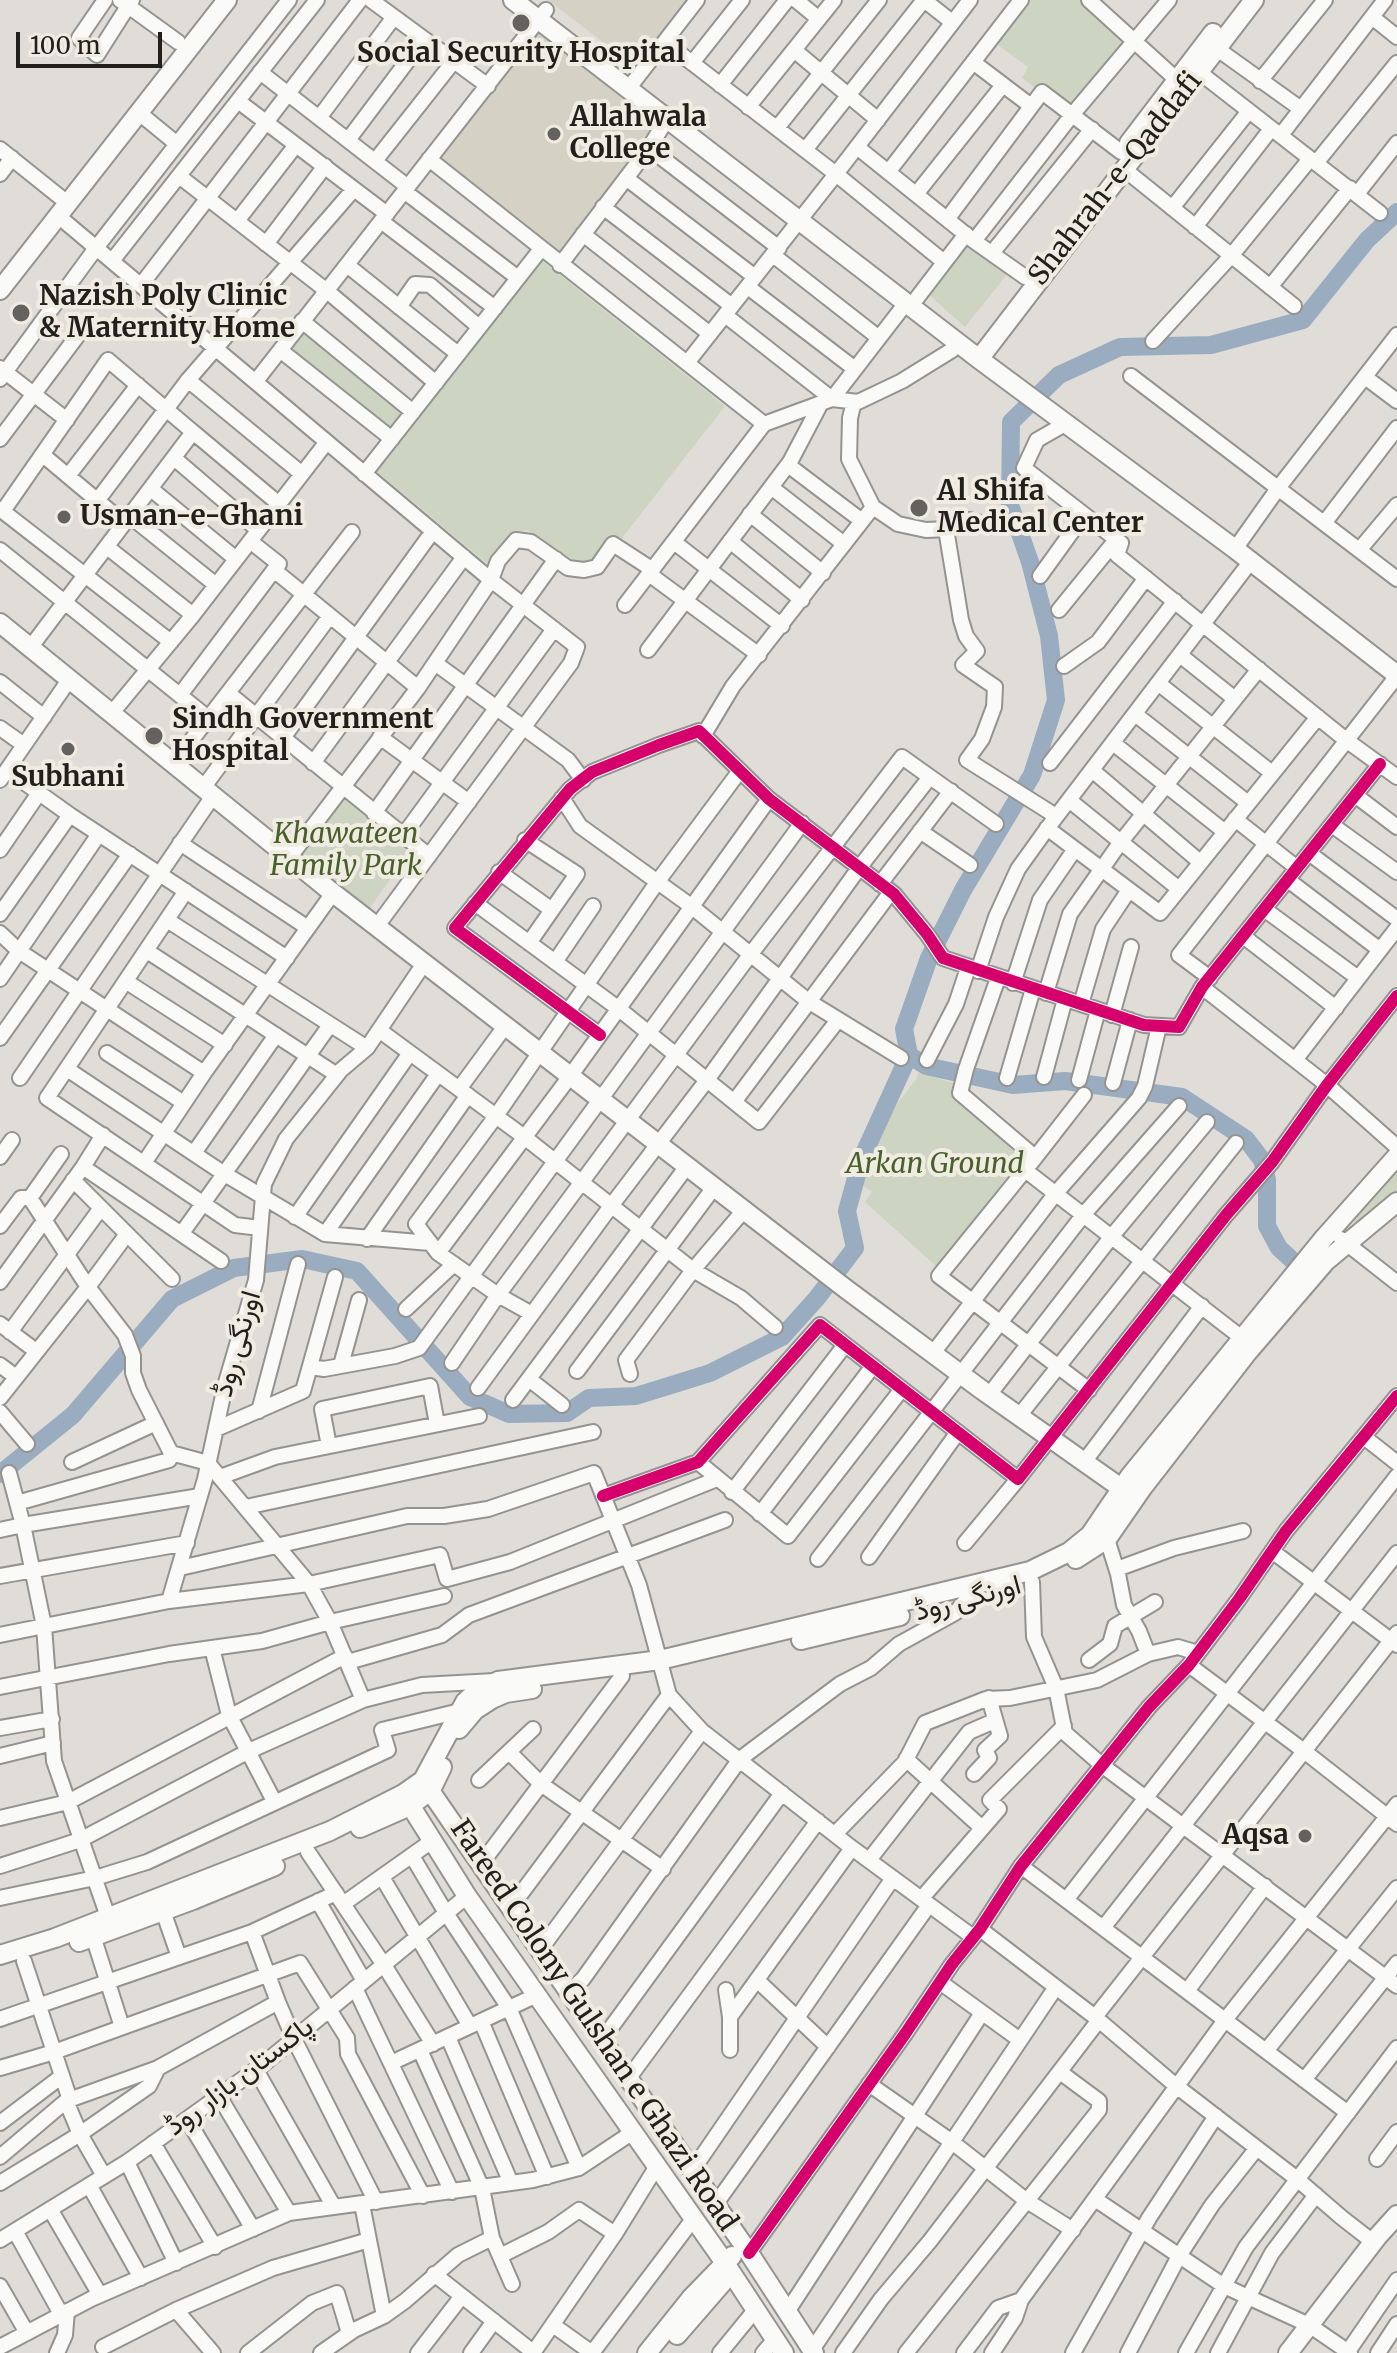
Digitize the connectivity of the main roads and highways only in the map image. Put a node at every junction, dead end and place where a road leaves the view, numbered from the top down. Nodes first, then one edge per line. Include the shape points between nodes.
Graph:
1 (212, 0) edge
2 (227, 0) edge
3 (1238, 0) edge
4 (1254, 0) edge
5 (531, 6) edge
6 (632, 84) junction
7 (1122, 161) junction
8 (58, 206) junction
9 (803, 216) junction
10 (0, 273) edge
11 (0, 290) edge
12 (976, 352) junction
13 (0, 623) edge
14 (1397, 675) edge
15 (1397, 1156) edge
16 (1397, 1202) edge
17 (1129, 1488) junction
18 (661, 1666) junction
19 (427, 1785) junction
20 (407, 1800) junction
21 (0, 1955) edge
22 (0, 1968) edge
23 (1394, 2225) edge
24 (751, 2246) junction
25 (728, 2268) junction
26 (774, 2348) edge
27 (813, 2351) edge
28 (647, 2353) edge
29 (661, 2353) edge
30 (1288, 2353) edge

1 - 8 main road
2 - 8 main road
3 - 7 main road, Shahrah-e-Qaddafi
4 - 7 main road, Shahrah-e-Qaddafi
5 - 6 main road
6 - 9 main road
6 - 9 main road via 667,119
7 - 12 main road, Shahrah-e-Qaddafi
7 - 12 main road, Shahrah-e-Qaddafi via 1025,277
8 - 10 main road
8 - 11 main road
9 - 12 main road
12 - 14 main road
13 - 17 main road via 333,893 846,1289 1084,1462
15 - 17 main road, اورنگی روڈ via 1242,1338
16 - 17 main road, اورنگی روڈ via 1326,1261
17 - 18 main road via 1090,1535 1030,1571
17 - 18 main road, اورنگی روڈ via 1107,1539 1032,1582 863,1626
18 - 19 main road, اورنگی روڈ via 506,1693 480,1706 458,1731
18 - 19 main road via 498,1681 476,1692 459,1712
19 - 20 main road
19 - 24 main road, Fareed Colony Gulshan e Ghazi Road via 715,2205
20 - 21 main road
20 - 22 main road via 308,1852 163,1911
20 - 25 main road, Fareed Colony Gulshan e Ghazi Road via 467,1896
23 - 30 main road via 1373,2242
24 - 25 main road
24 - 27 main road, Fareed Colony Gulshan e Ghazi Road
25 - 26 main road, Fareed Colony Gulshan e Ghazi Road
25 - 28 main road via 691,2298
25 - 29 main road

